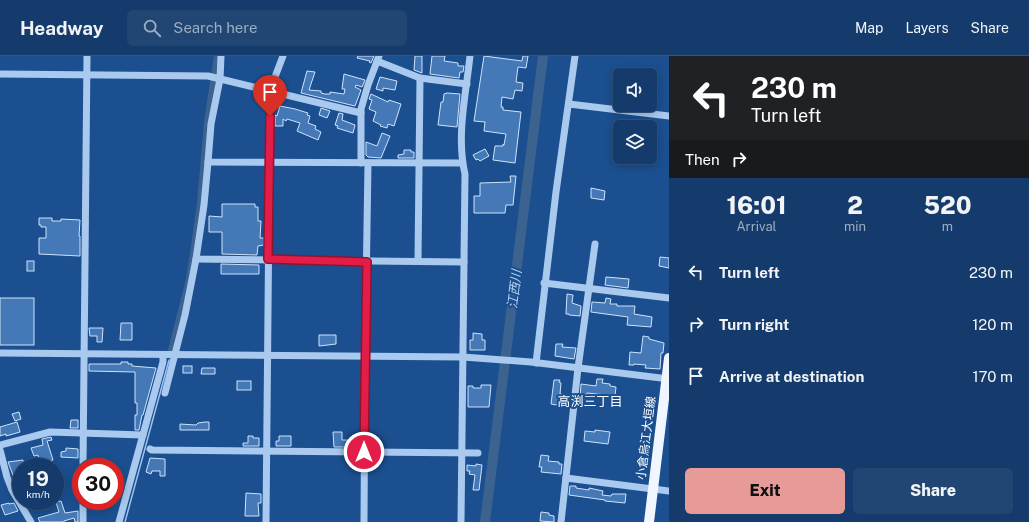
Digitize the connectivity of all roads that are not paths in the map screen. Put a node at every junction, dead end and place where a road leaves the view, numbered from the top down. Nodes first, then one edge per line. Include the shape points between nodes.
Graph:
1 (87, 56) edge
2 (221, 56) edge
3 (283, 56) edge
4 (470, 56) edge
5 (575, 56) edge
6 (378, 59) edge
7 (0, 74) edge
8 (86, 74) junction
9 (420, 78) junction
10 (220, 79) junction
11 (467, 84) junction
12 (270, 90) junction
13 (569, 104) junction
14 (361, 113) junction
15 (669, 116) edge
16 (208, 162) junction
17 (269, 162) junction
18 (364, 163) junction
19 (418, 163) junction
20 (462, 164) junction
21 (595, 244) dead end
22 (196, 259) junction
23 (268, 259) junction
24 (418, 261) junction
25 (367, 262) junction
26 (464, 262) junction
27 (544, 283) junction
28 (589, 289) junction
29 (669, 298) edge
30 (0, 353) edge
31 (84, 354) junction
32 (175, 354) junction
33 (163, 355) junction
34 (267, 356) junction
35 (365, 357) junction
36 (463, 357) junction
37 (669, 358) edge
38 (534, 362) junction
39 (578, 368) junction
40 (668, 379) edge
41 (165, 393) dead end
42 (83, 433) junction
43 (143, 435) junction
44 (0, 445) edge
45 (150, 449) dead end
46 (0, 450) edge
47 (267, 451) junction
48 (364, 452) junction
49 (462, 453) junction
50 (478, 453) dead end
51 (83, 458) edge
52 (3, 478) edge
53 (566, 478) junction
54 (653, 490) junction
55 (669, 491) edge
56 (83, 510) edge
57 (31, 522) edge
58 (83, 522) edge
59 (119, 522) edge
60 (266, 522) edge
61 (364, 522) edge
62 (461, 522) edge
63 (561, 522) edge
64 (649, 522) edge

1 - 8 street
2 - 10 street
3 - 12 street
4 - 11 street
5 - 13 street
6 - 9 street
6 - 14 street
7 - 8 street
8 - 10 street via 208,76
8 - 31 street
9 - 11 street
9 - 19 street
10 - 12 street
10 - 16 street via 211,124
11 - 20 street via 461,132
12 - 14 street
12 - 17 street
13 - 15 street
13 - 27 street
14 - 18 street
16 - 17 street
16 - 22 street
17 - 18 street
17 - 23 street
18 - 19 street
18 - 25 street
19 - 20 street
19 - 24 street
20 - 26 street via 465,174
21 - 28 street
22 - 23 street
22 - 32 street
23 - 25 street
23 - 34 street
24 - 25 street
24 - 26 street
25 - 35 street
26 - 36 street
27 - 28 street
27 - 38 street
28 - 29 street
28 - 39 street
30 - 31 street
31 - 33 street
31 - 42 street
32 - 33 street
32 - 34 street
32 - 41 street
33 - 43 street
34 - 35 street
34 - 47 street
35 - 36 street
35 - 48 street
36 - 38 street
36 - 49 street
37 - 40 main road, 小倉烏江大垣線
38 - 39 street
39 - 40 street
39 - 53 street
40 - 54 main road, 小倉烏江大垣線
42 - 43 street
42 - 44 street via 50,432
42 - 51 street
43 - 59 street
45 - 47 street
46 - 52 street
47 - 48 street
47 - 60 street
48 - 49 street
48 - 61 street
49 - 50 street
49 - 62 street
52 - 57 street
53 - 54 street
53 - 63 street
54 - 55 street
54 - 64 main road, 小倉烏江大垣線
56 - 58 street

